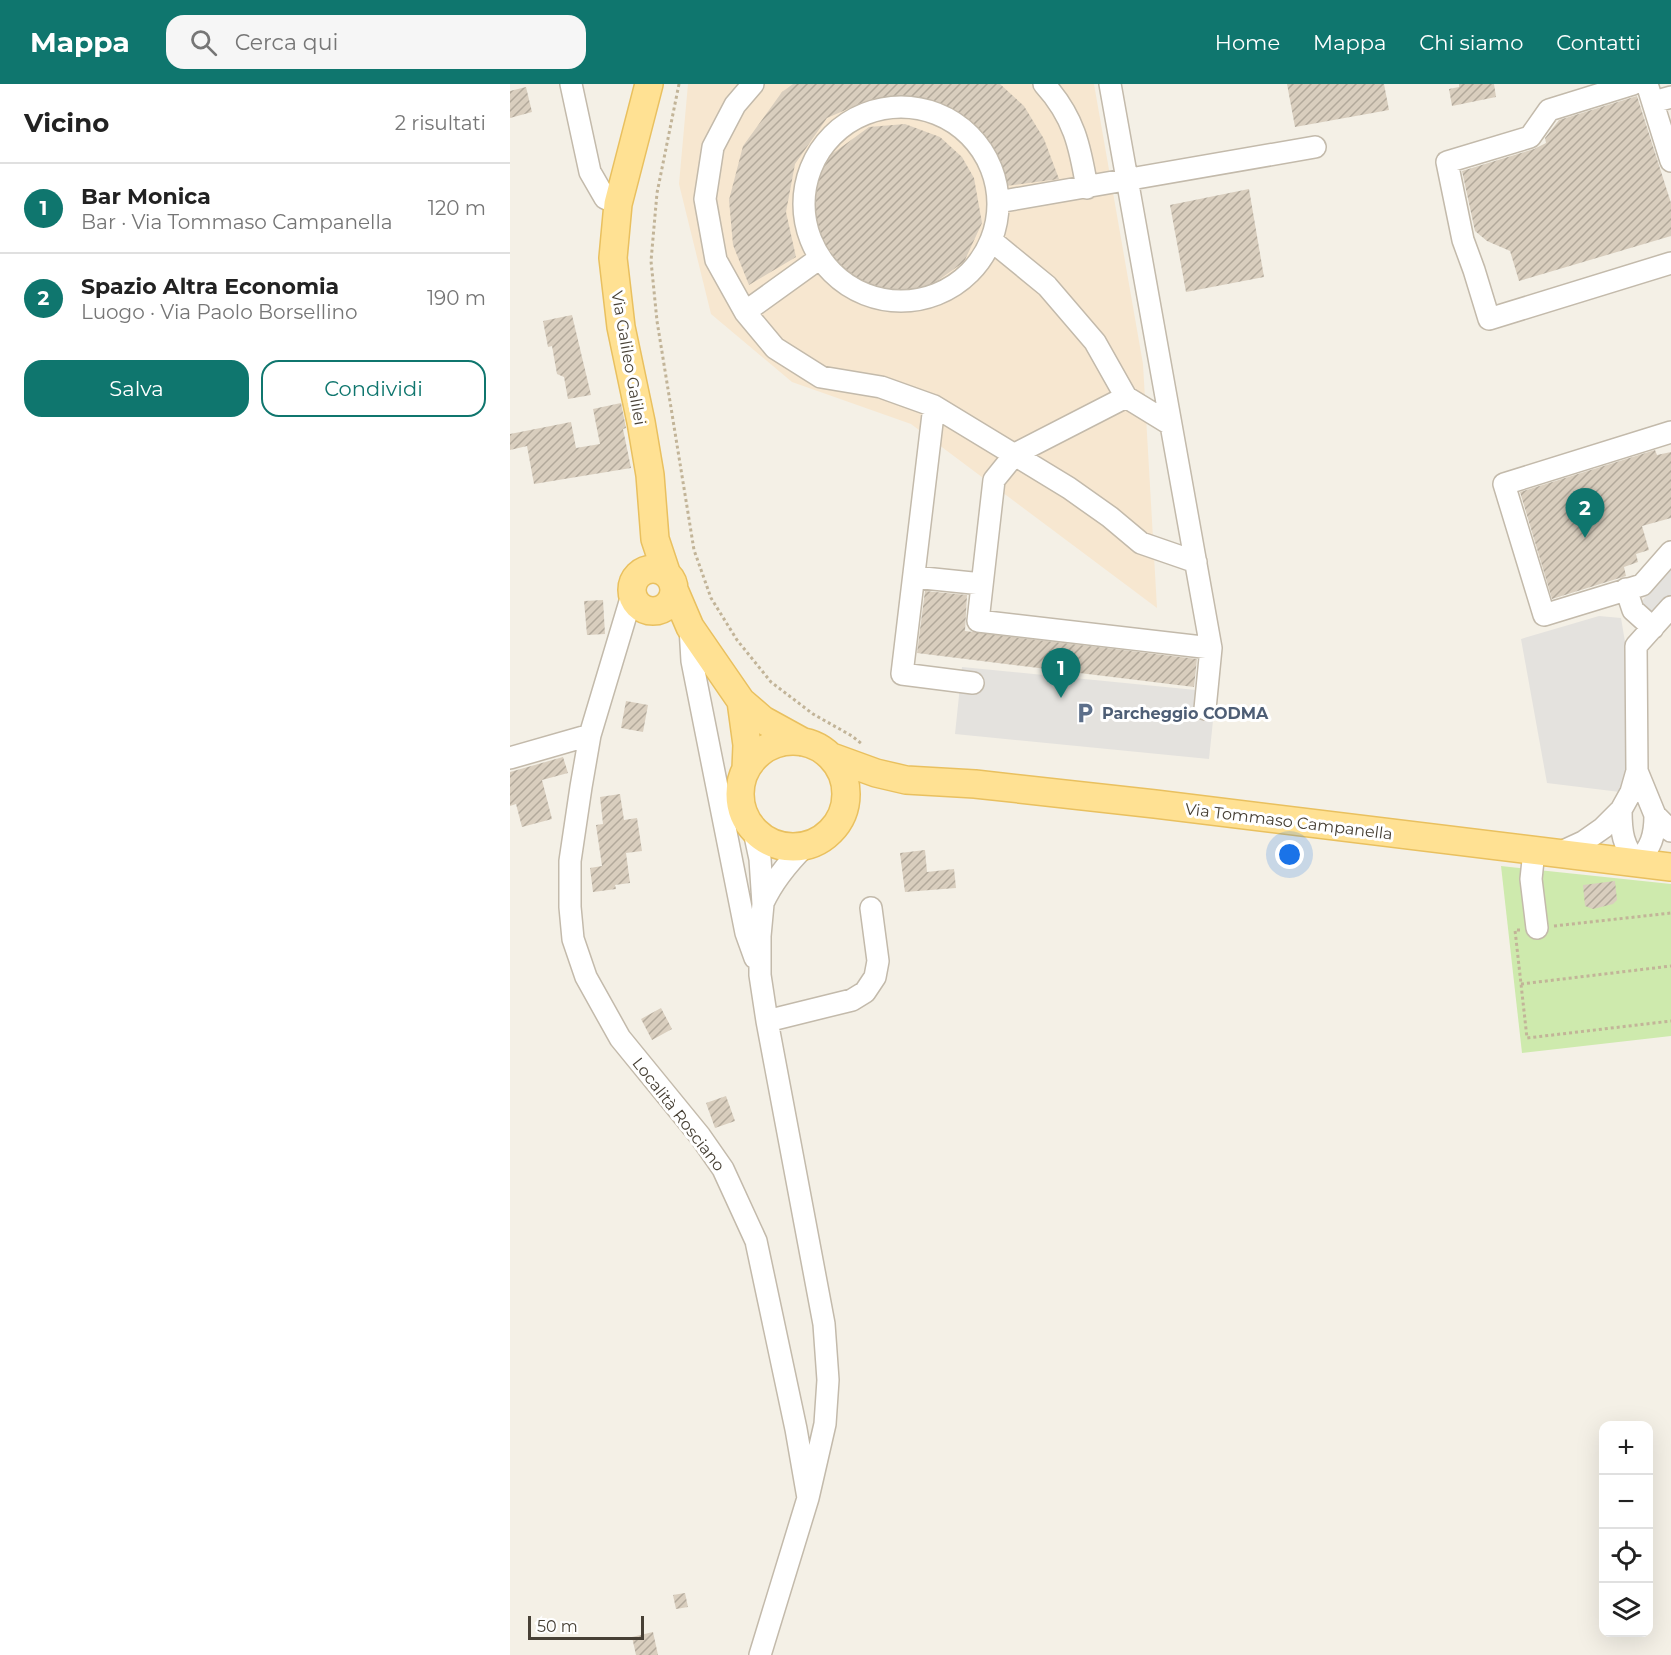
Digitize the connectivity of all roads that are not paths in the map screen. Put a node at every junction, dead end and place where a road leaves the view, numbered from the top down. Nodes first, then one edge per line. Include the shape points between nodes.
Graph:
1 (571, 84) edge
2 (649, 84) edge
3 (753, 84) edge
4 (1044, 84) edge
5 (1110, 84) edge
6 (1633, 84) edge
7 (1657, 94) edge
8 (1315, 147) dead end
9 (1671, 161) edge
10 (1128, 181) junction
11 (1087, 188) junction
12 (998, 202) junction
13 (618, 204) junction
14 (992, 241) junction
15 (820, 258) junction
16 (1671, 263) edge
17 (745, 312) junction
18 (1126, 397) junction
19 (934, 406) junction
20 (1170, 424) junction
21 (1671, 432) edge
22 (1015, 454) junction
23 (1671, 552) edge
24 (1196, 562) junction
25 (914, 577) junction
26 (982, 584) junction
27 (1626, 589) junction
28 (653, 592) junction
29 (1671, 607) edge
30 (690, 627) junction
31 (1653, 628) junction
32 (1210, 648) junction
33 (973, 682) dead end
34 (741, 702) junction
35 (1205, 709) dead end
36 (590, 735) junction
37 (803, 742) junction
38 (832, 757) junction
39 (510, 758) edge
40 (746, 769) junction
41 (1637, 771) junction
42 (906, 780) junction
43 (844, 809) junction
44 (1621, 810) junction
45 (1655, 815) junction
46 (754, 831) junction
47 (1671, 831) edge
48 (805, 846) junction
49 (1545, 853) junction
50 (1637, 864) junction
51 (1671, 867) edge
52 (763, 904) junction
53 (871, 908) dead end
54 (1537, 928) road end
55 (760, 975) junction
56 (767, 1021) junction
57 (808, 1498) junction
58 (760, 1655) edge

1 - 13 street via 590,172 605,198
2 - 13 main road, Via Galileo Galilei
3 - 17 street via 735,105 713,147 705,199 716,260
4 - 11 street via 1060,101 1079,145
5 - 10 street
6 - 16 street via 1549,110 1530,137 1447,162 1463,240 1489,319
7 - 9 street
8 - 10 street
10 - 11 street
10 - 20 street
11 - 12 street
12 - 14 street
12 - 15 street via 989,161 964,128 924,108 879,107 838,127 809,167 803,217
13 - 28 main road, Via Galileo Galilei via 613,258 621,327 650,475 655,539 650,553
14 - 15 street via 972,271 939,294 894,302 854,291
14 - 18 street via 1054,294 1095,342
15 - 17 street
17 - 19 street via 775,348 821,377 881,387
18 - 20 street
18 - 22 street
19 - 22 street
19 - 25 street
20 - 24 street
21 - 27 street via 1504,484 1544,615
22 - 24 street via 1110,517 1141,543
22 - 26 street via 994,480
23 - 27 street via 1642,585
24 - 32 street
25 - 26 street
25 - 33 street via 903,674
26 - 32 street via 978,621
27 - 31 street via 1633,610
28 - 30 main road
28 - 36 street, Località Rosciano via 622,630
29 - 31 street
30 - 34 main road
30 - 55 street via 692,661 746,933
31 - 41 street via 1636,646
32 - 35 street
34 - 37 main road via 763,720
34 - 40 main road
36 - 39 street
36 - 57 street, Località Rosciano via 570,861 573,939 586,977 620,1038 723,1169 756,1241
37 - 38 main road
37 - 40 main road via 770,746 752,759
38 - 42 main road, Via Tommaso Campanella
38 - 43 main road via 843,776
40 - 46 main road via 740,801
41 - 44 street
41 - 45 street
42 - 43 main road, Via Tommaso Campanella via 877,789
42 - 49 main road, Via Tommaso Campanella via 1155,804
43 - 48 main road via 833,829
44 - 49 street via 1583,842
44 - 50 street via 1621,831
45 - 47 street
45 - 50 street via 1655,833
46 - 48 main road via 783,847
46 - 52 street, Località Rosciano
48 - 52 street, Località Rosciano via 770,887
49 - 50 main road, Via Tommaso Campanella
49 - 54 street via 1531,879
50 - 51 main road, Via Tommaso Campanella
52 - 55 street, Località Rosciano
53 - 56 street via 878,961 875,977 865,992 852,1000
55 - 56 street, Località Rosciano
56 - 57 street, Località Rosciano via 824,1324 828,1380 825,1424
57 - 58 street, Località Rosciano

